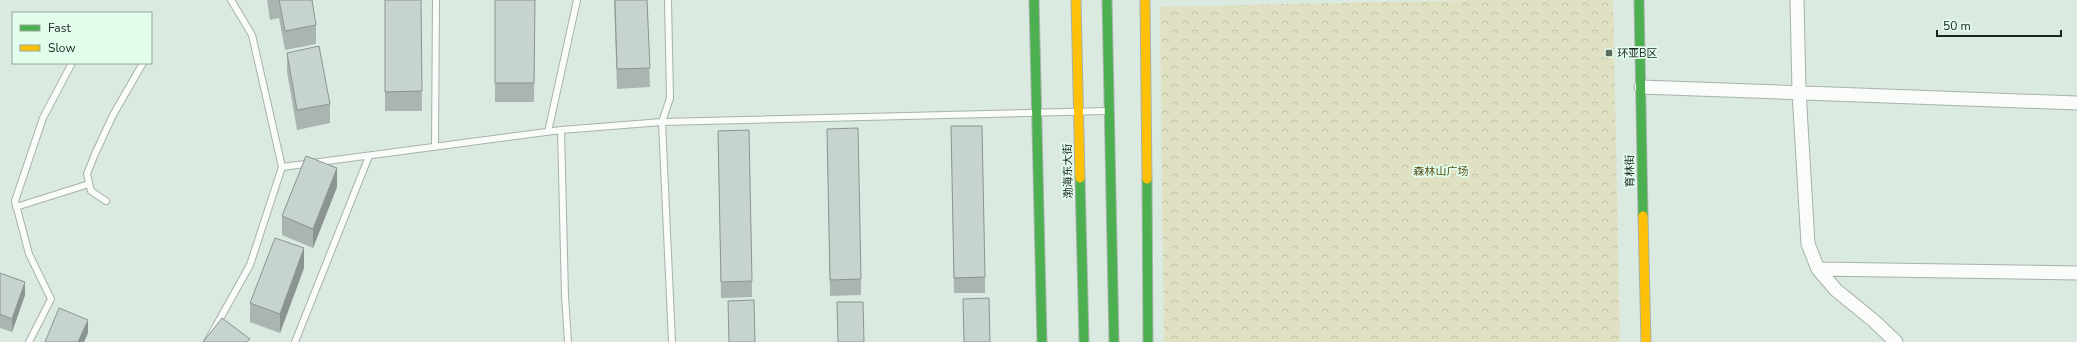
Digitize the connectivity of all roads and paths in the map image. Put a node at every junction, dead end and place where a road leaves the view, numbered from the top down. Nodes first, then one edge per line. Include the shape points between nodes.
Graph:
1 (231, 0) edge
2 (436, 0) edge
3 (577, 0) edge
4 (668, 0) edge
5 (1034, 0) edge
6 (1076, 0) edge
7 (1107, 0) edge
8 (1145, 0) edge
9 (1639, 0) edge
10 (1797, 0) edge
11 (71, 64) edge
12 (142, 64) edge
13 (1641, 87) junction
14 (1799, 92) junction
15 (2077, 103) edge
16 (1109, 111) junction
17 (1079, 112) junction
18 (1038, 113) junction
19 (662, 122) junction
20 (561, 130) junction
21 (548, 132) junction
22 (435, 147) junction
23 (368, 156) junction
24 (282, 167) junction
25 (89, 184) junction
26 (106, 201) dead end
27 (16, 207) junction
28 (1818, 268) junction
29 (2077, 273) edge
30 (29, 342) edge
31 (207, 342) edge
32 (295, 342) edge
33 (568, 342) edge
34 (672, 342) edge
35 (1042, 342) edge
36 (1084, 342) edge
37 (1114, 342) edge
38 (1148, 342) edge
39 (1646, 342) edge
40 (1896, 342) edge

1 - 24 lane via 252,35
2 - 22 lane
3 - 21 lane
4 - 19 lane via 670,98
5 - 18 main road
6 - 17 main road, 渤海东大街
7 - 16 main road
8 - 38 main road
9 - 13 main road, 育林街
10 - 14 street
11 - 27 lane via 43,118 15,201
12 - 25 lane via 113,115 95,154 87,174
13 - 14 street
13 - 39 main road, 育林街
14 - 15 street
14 - 28 street via 1808,244
16 - 17 lane
16 - 37 main road
17 - 18 lane
17 - 36 main road, 渤海东大街
18 - 19 lane
18 - 35 main road
19 - 20 lane
19 - 34 lane
20 - 21 lane
20 - 33 lane
21 - 22 lane
22 - 23 lane
23 - 24 lane
23 - 32 lane
24 - 31 lane via 250,265
25 - 26 lane via 91,191
25 - 27 lane
27 - 30 lane via 29,254 51,299
28 - 29 street
28 - 40 street via 1836,290

